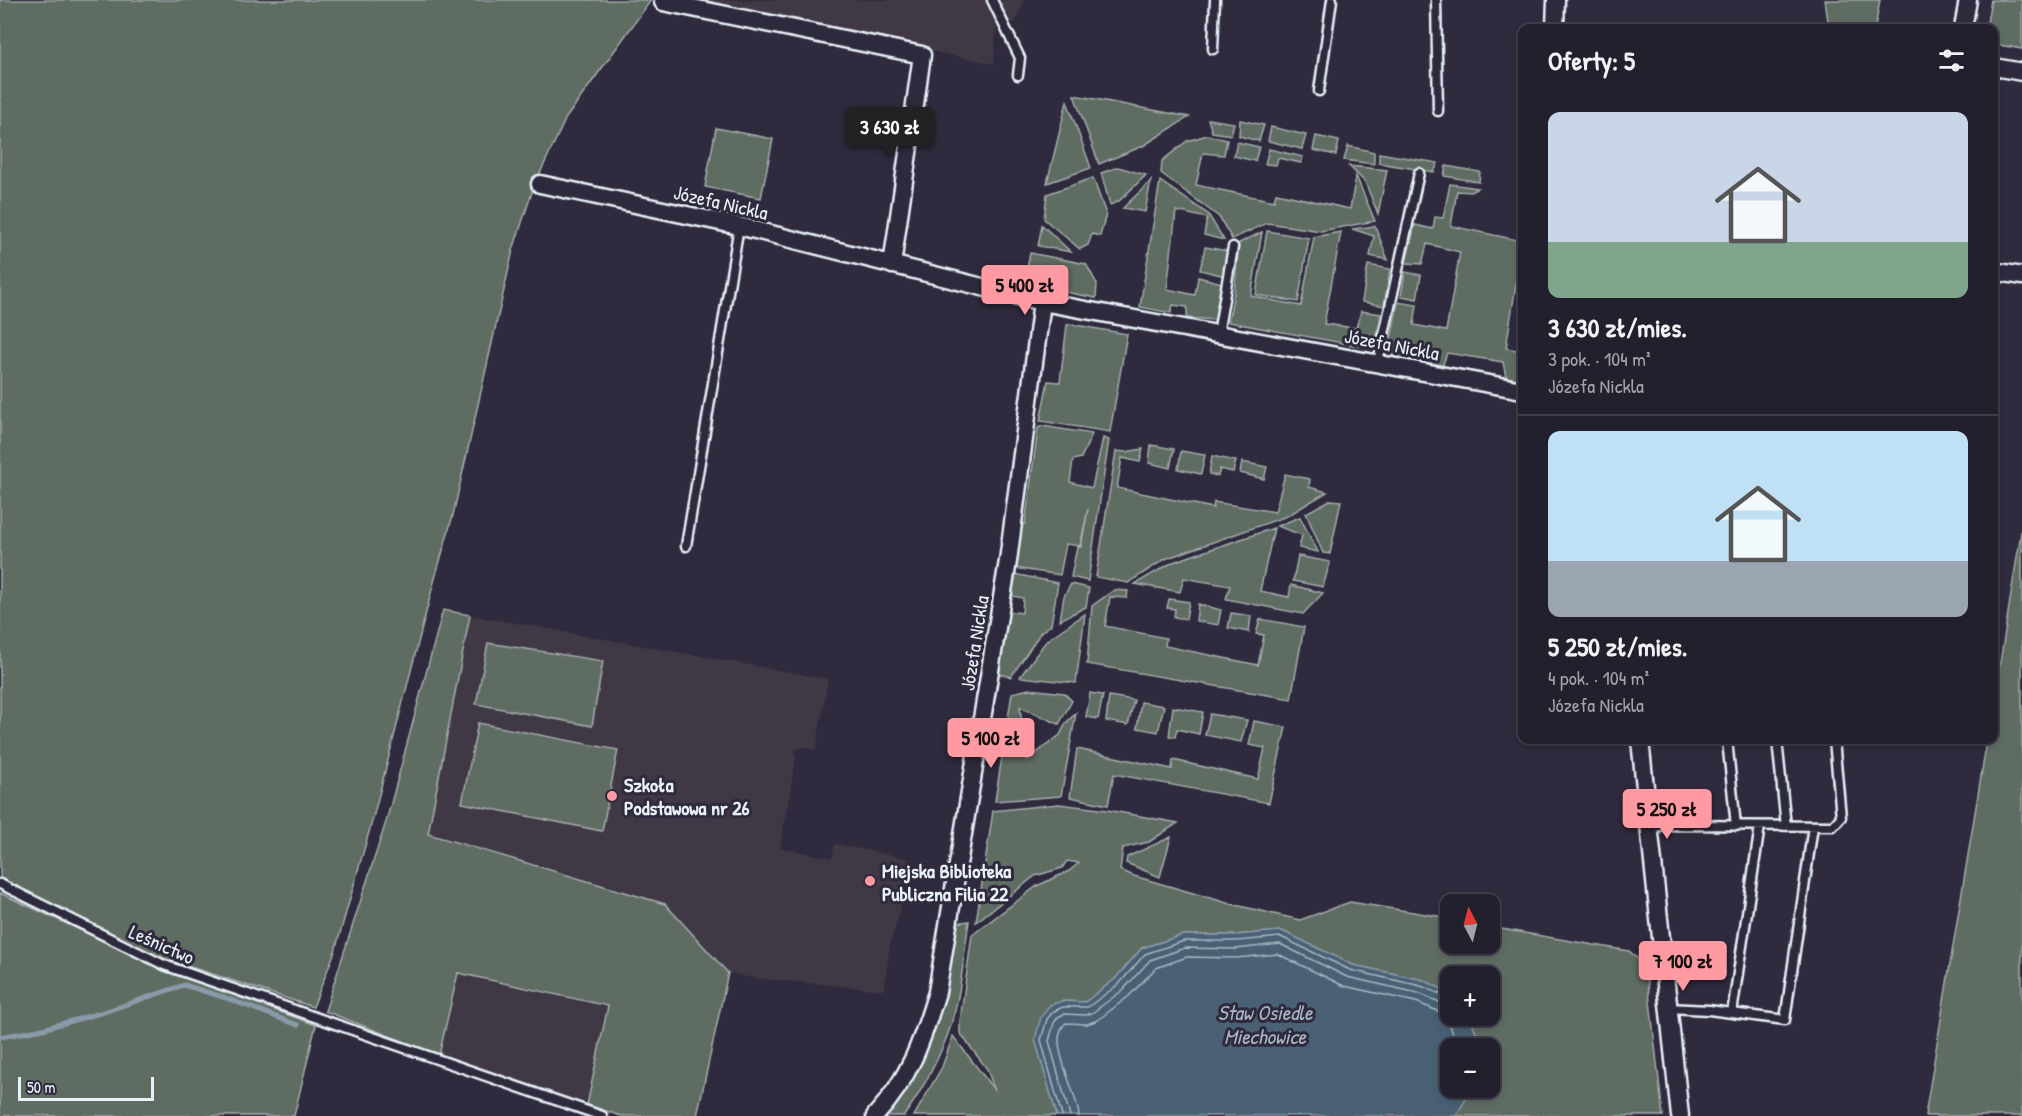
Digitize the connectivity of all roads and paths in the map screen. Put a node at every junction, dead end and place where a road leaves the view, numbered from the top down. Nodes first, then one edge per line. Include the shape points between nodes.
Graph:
1 (992, 0) edge
2 (1215, 0) edge
3 (1332, 0) edge
4 (1436, 0) edge
5 (1556, 0) edge
6 (1968, 0) edge
7 (663, 2) dead end
8 (1555, 24) edge
9 (1964, 24) edge
10 (1213, 49) dead end
11 (1998, 68) edge
12 (2022, 72) edge
13 (1018, 75) dead end
14 (1319, 91) dead end
15 (1438, 111) dead end
16 (1419, 173) dead end
17 (540, 184) dead end
18 (739, 226) junction
19 (1233, 247) dead end
20 (892, 265) junction
21 (1998, 272) edge
22 (2022, 276) edge
23 (1042, 302) junction
24 (1218, 334) junction
25 (1378, 362) junction
26 (1518, 389) edge
27 (686, 546) dead end
28 (1640, 744) edge
29 (1727, 744) edge
30 (1777, 744) edge
31 (1834, 744) edge
32 (1736, 826) junction
33 (1760, 826) junction
34 (1786, 826) junction
35 (1813, 826) junction
36 (1648, 827) junction
37 (0, 885) edge
38 (1668, 1008) junction
39 (1732, 1013) junction
40 (602, 1116) edge
41 (875, 1116) edge
42 (1680, 1116) edge

1 - 13 lane via 1020,58
2 - 10 lane
3 - 14 lane
4 - 15 lane
5 - 8 street
6 - 9 street
7 - 20 street via 922,55
11 - 12 street
16 - 25 lane
17 - 18 street, Józefa Nickla
18 - 20 street, Józefa Nickla
18 - 27 lane
19 - 24 lane
20 - 23 street, Józefa Nickla
21 - 22 street
23 - 24 street, Józefa Nickla
23 - 41 street, Józefa Nickla via 1008,561 937,992 919,1049 892,1097
24 - 25 street, Józefa Nickla
25 - 26 street, Józefa Nickla
28 - 36 street
29 - 32 lane
30 - 34 lane
31 - 35 lane via 1841,817 1833,826
32 - 33 lane
32 - 36 lane
33 - 34 lane
33 - 39 lane
34 - 35 lane
35 - 39 lane via 1785,1020
36 - 38 street
37 - 40 lane, Leśnictwo via 164,965
38 - 39 lane
38 - 42 street

